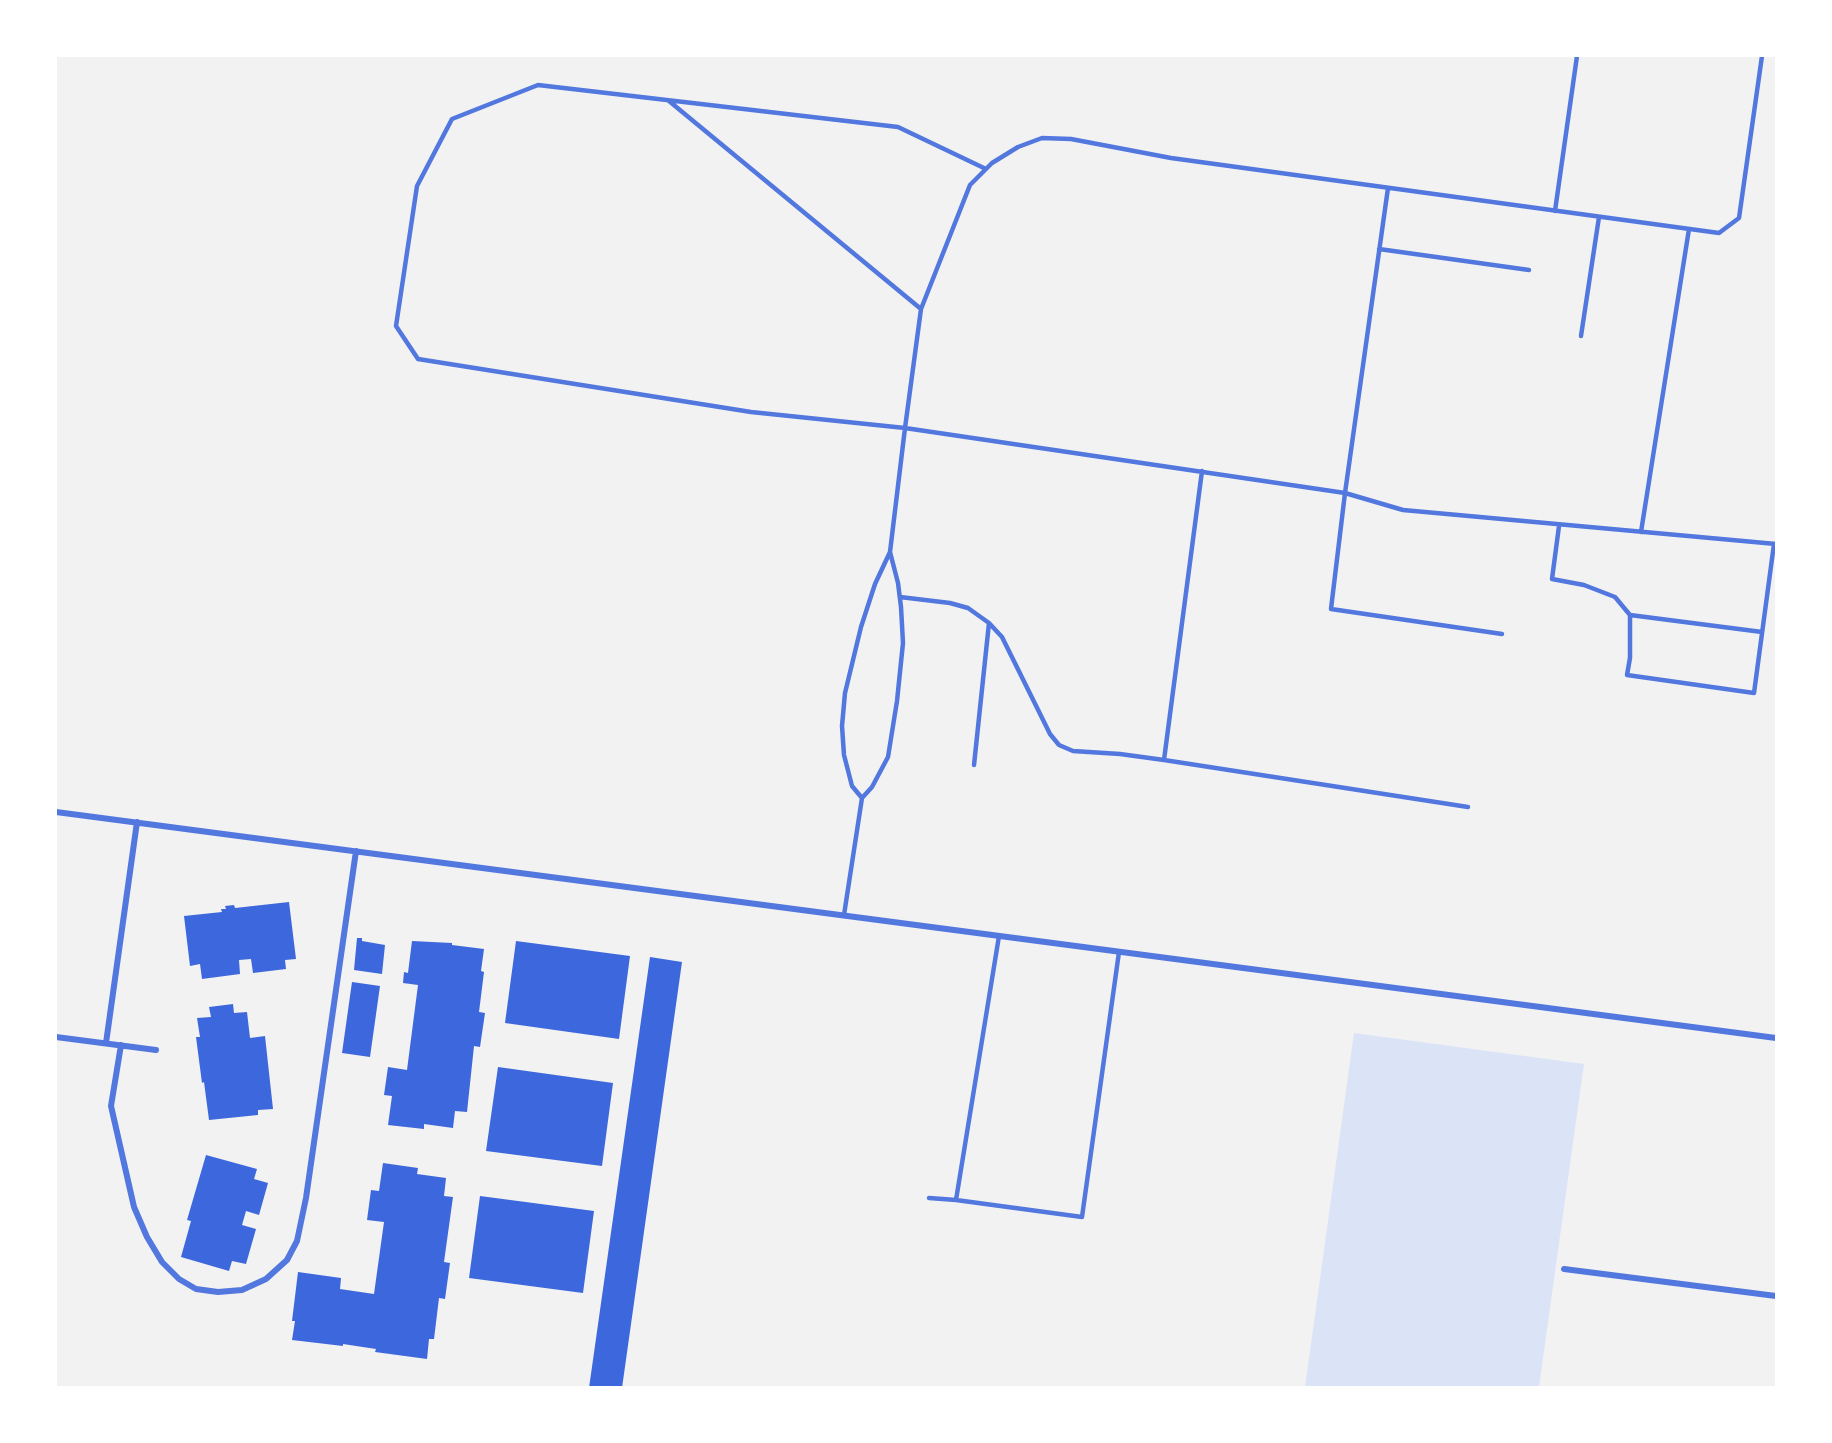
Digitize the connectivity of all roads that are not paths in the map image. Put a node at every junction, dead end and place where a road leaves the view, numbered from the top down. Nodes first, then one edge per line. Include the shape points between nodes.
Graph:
1 (1577, 56) edge
2 (1762, 56) edge
3 (667, 100) junction
4 (986, 169) junction
5 (1388, 188) junction
6 (1555, 211) junction
7 (1599, 217) junction
8 (1689, 229) junction
9 (1379, 249) junction
10 (1529, 270) dead end
11 (921, 309) junction
12 (1581, 336) dead end
13 (906, 428) junction
14 (1202, 471) junction
15 (1345, 492) junction
16 (1559, 526) junction
17 (1641, 532) junction
18 (1775, 544) edge
19 (890, 552) junction
20 (900, 597) junction
21 (1630, 615) junction
22 (989, 623) junction
23 (1762, 632) junction
24 (1502, 634) dead end
25 (1164, 760) junction
26 (974, 765) dead end
27 (862, 798) junction
28 (1468, 807) dead end
29 (56, 812) edge
30 (137, 822) junction
31 (356, 851) junction
32 (844, 915) junction
33 (999, 936) junction
34 (1119, 952) junction
35 (56, 1037) edge
36 (1776, 1038) edge
37 (106, 1043) junction
38 (121, 1046) junction
39 (156, 1050) dead end
40 (929, 1198) dead end
41 (956, 1200) junction
42 (1564, 1269) dead end
43 (1776, 1296) edge

1 - 6 lane
2 - 8 lane via 1739,218 1719,233
3 - 4 lane via 898,127
3 - 11 lane
3 - 13 lane via 538,85 452,119 417,186 396,326 418,359 751,412
4 - 5 lane via 1018,147 1042,138 1071,139 1171,158
4 - 11 lane via 970,185
5 - 6 lane
5 - 9 lane
6 - 7 lane
7 - 8 lane
7 - 12 lane
8 - 17 lane
9 - 10 lane
9 - 15 lane
11 - 13 lane
13 - 14 lane
13 - 19 lane
14 - 15 lane
14 - 25 lane
15 - 16 lane via 1403,510
15 - 24 lane via 1331,609
16 - 17 lane
16 - 21 lane via 1552,579 1584,585 1615,597
17 - 18 lane
18 - 23 lane
19 - 20 lane
19 - 27 lane via 861,627 845,693 844,755 852,786
20 - 22 lane via 968,608
20 - 27 lane via 903,643 888,757
21 - 23 lane
21 - 23 lane via 1628,675 1754,693
22 - 25 lane via 1002,637 1059,745 1073,751
22 - 26 lane
25 - 28 lane
27 - 32 lane
29 - 30 street
30 - 31 street
30 - 37 street
31 - 32 street
31 - 38 street via 297,1241 287,1260 266,1279 242,1290 196,1289 162,1262 134,1208 111,1106
32 - 33 street
33 - 34 street
33 - 41 lane
34 - 36 street
34 - 41 lane via 1082,1217
35 - 37 street
37 - 38 street
38 - 39 street
40 - 41 lane
42 - 43 street

